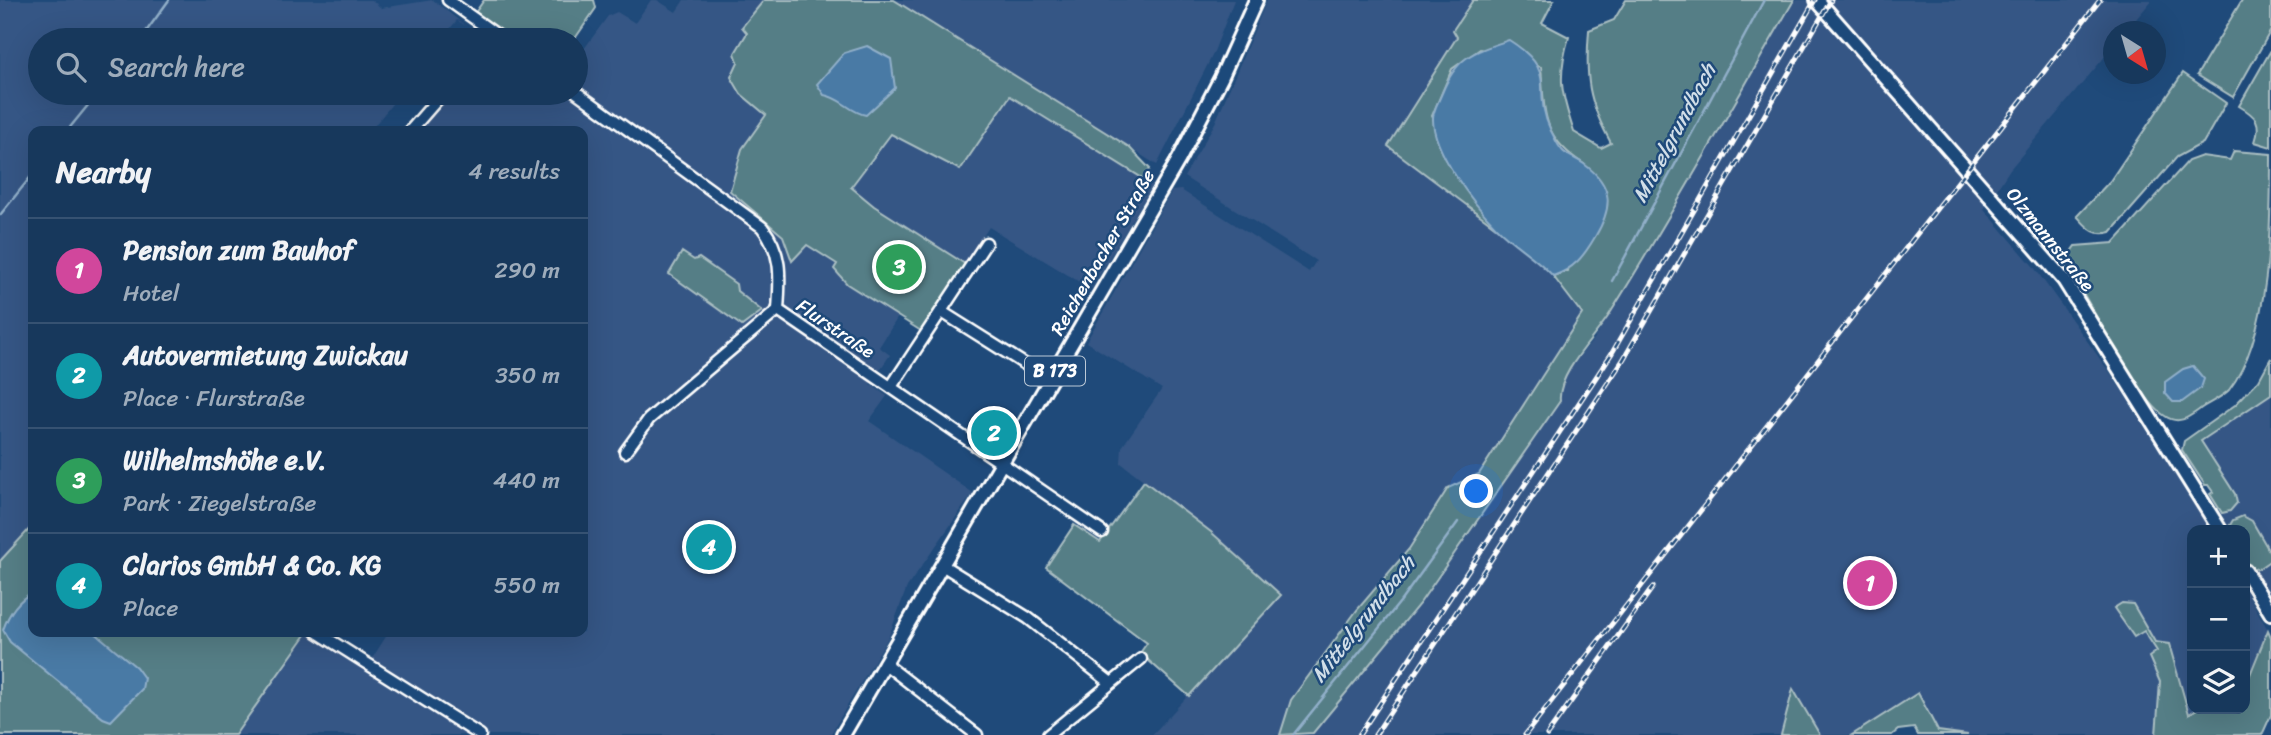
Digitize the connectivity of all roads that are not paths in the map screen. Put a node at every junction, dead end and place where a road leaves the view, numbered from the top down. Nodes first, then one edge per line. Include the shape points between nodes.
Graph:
1 (448, 0) edge
2 (1256, 0) edge
3 (1817, 0) edge
4 (486, 28) edge
5 (588, 101) edge
6 (433, 105) edge
7 (414, 126) edge
8 (986, 243) dead end
9 (778, 310) junction
10 (942, 312) junction
11 (1050, 380) junction
12 (891, 387) junction
13 (625, 452) dead end
14 (1001, 463) junction
15 (2217, 525) edge
16 (1102, 532) dead end
17 (942, 565) junction
18 (2250, 578) edge
19 (2271, 614) edge
20 (325, 637) edge
21 (1141, 659) dead end
22 (884, 663) junction
23 (1111, 683) junction
24 (480, 735) edge
25 (842, 735) edge
26 (977, 735) edge
27 (1048, 735) edge

1 - 4 street
2 - 11 main road, Reichenbacher Straße / B 173 via 1197,126
3 - 15 main road, Olzmannstraße via 2064,280
5 - 9 street, Flurstraße via 762,226 779,256
6 - 7 street
8 - 10 street
9 - 12 street, Flurstraße
9 - 13 street via 649,419
10 - 11 street
10 - 12 street
11 - 14 main road, Reichenbacher Straße / B 173
12 - 14 street, Flurstraße
14 - 16 street, Flurstraße
14 - 17 main road, Reichenbacher Straße / B 173
17 - 22 main road, Reichenbacher Straße / B 173
17 - 23 street via 1028,618
18 - 19 main road
20 - 24 street
21 - 23 street
22 - 25 main road, Reichenbacher Straße / B 173
22 - 26 street
23 - 27 street

